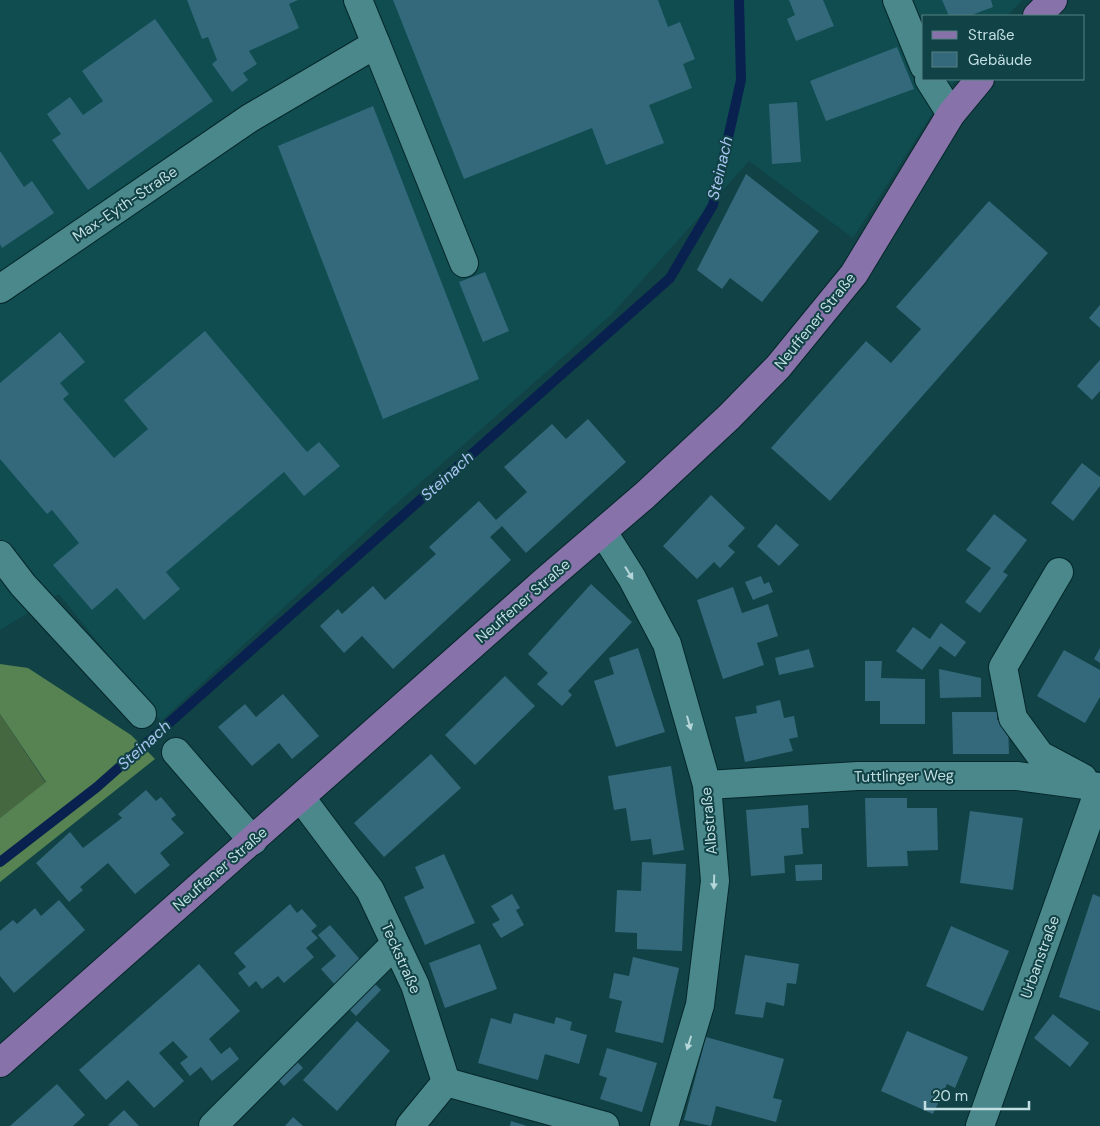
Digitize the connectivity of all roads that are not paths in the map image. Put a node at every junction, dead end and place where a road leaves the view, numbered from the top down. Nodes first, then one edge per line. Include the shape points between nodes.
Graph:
1 (358, 0) edge
2 (897, 0) edge
3 (1053, 0) edge
4 (1038, 15) edge
5 (376, 44) junction
6 (922, 61) edge
7 (930, 80) edge
8 (979, 80) edge
9 (951, 114) junction
10 (464, 263) dead end
11 (0, 289) edge
12 (603, 532) junction
13 (0, 555) edge
14 (1059, 572) dead end
15 (142, 714) dead end
16 (176, 752) dead end
17 (707, 784) junction
18 (1100, 787) edge
19 (301, 798) junction
20 (253, 841) junction
21 (395, 944) junction
22 (0, 1064) edge
23 (446, 1082) junction
24 (213, 1126) edge
25 (410, 1126) edge
26 (605, 1126) edge
27 (664, 1126) edge
28 (980, 1126) edge

1 - 5 street
2 - 6 street
3 - 4 main road
5 - 10 street
5 - 11 street, Max-Eyth-Straße via 250,118
7 - 9 street
8 - 9 main road, Neuffener Straße
9 - 12 main road, Neuffener Straße via 854,274 778,367 729,417
12 -> 17 street, Albstraße via 667,644
12 - 19 main road, Neuffener Straße
13 - 15 street via 23,585
14 - 18 street via 1003,667 1013,718 1040,755
16 - 20 street
17 - 18 street, Tuttlinger Weg via 858,776 1017,776
17 -> 27 street, Albstraße via 715,881 700,1005
18 - 28 street, Urbanstraße
19 - 20 main road, Neuffener Straße
19 - 21 street, Teckstraße via 370,890
20 - 22 main road, Neuffener Straße
21 - 23 street, Teckstraße via 415,985
21 - 24 street
23 - 25 street
23 - 26 street

